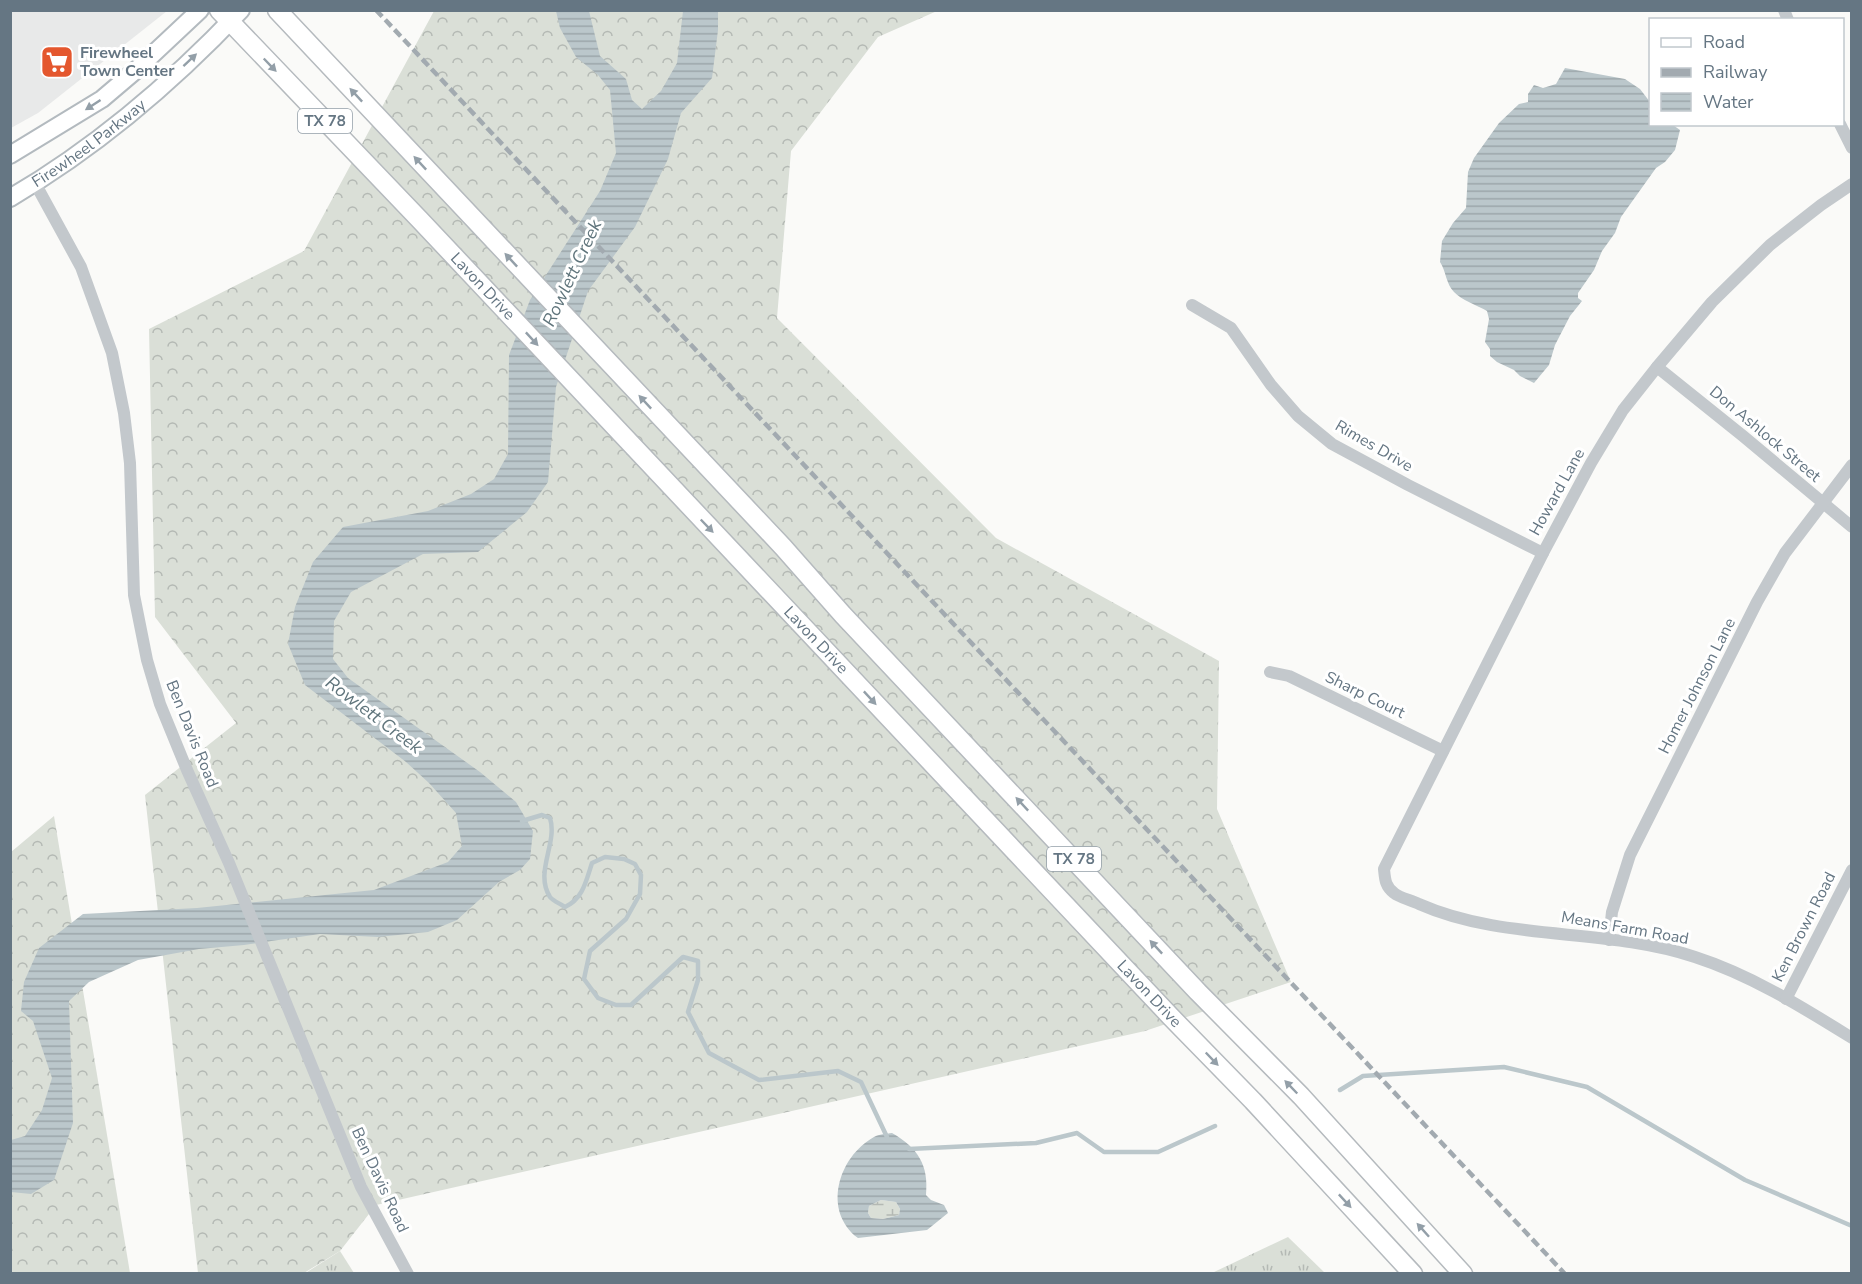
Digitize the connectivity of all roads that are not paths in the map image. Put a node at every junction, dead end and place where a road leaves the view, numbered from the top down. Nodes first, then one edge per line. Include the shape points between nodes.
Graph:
1 (200, 10) edge
2 (277, 10) edge
3 (230, 14) edge
4 (1841, 126) edge
5 (1851, 148) edge
6 (10, 155) edge
7 (35, 183) junction
8 (1851, 184) edge
9 (10, 198) edge
10 (1192, 305) dead end
11 (1657, 367) junction
12 (1851, 465) edge
13 (1822, 503) junction
14 (1851, 527) edge
15 (1543, 553) junction
16 (1270, 672) dead end
17 (1443, 751) junction
18 (1851, 870) edge
19 (1385, 882) joint
20 (1609, 940) junction
21 (1786, 999) junction
22 (1851, 1038) edge
23 (408, 1274) edge
24 (1413, 1274) edge
25 (1463, 1274) edge

1 -> 6 main road, Firewheel Parkway via 102,99
25 -> 2 main road, TX 78 via 1301,1096 1198,992
7 -> 3 main road, Firewheel Parkway via 135,111
3 -> 24 main road, Lavon Drive / TX 78
4 - 5 street
7 - 9 main road, Firewheel Parkway
7 - 23 street, Ben Davis Road via 81,267 112,353 129,453 132,558 139,625 160,704 361,1187
8 - 11 street, Howard Lane via 1770,245 1712,302
10 - 15 street, Rimes Drive via 1231,328 1271,385 1332,444
11 - 13 street, Don Ashlock Street
11 - 15 street, Howard Lane via 1623,410
12 - 13 street, Homer Johnson Lane
13 - 14 street, Don Ashlock Street
13 - 20 street, Homer Johnson Lane via 1785,553 1758,602 1630,855 1612,912
15 - 17 street, Howard Lane
16 - 17 street, Sharp Court via 1288,676
17 - 19 street, Howard Lane via 1384,869
18 - 21 street, Ken Brown Road
19 - 20 street, Means Farm Road via 1394,893 1444,914 1515,929
20 - 21 street, Means Farm Road via 1695,957
21 - 22 street, Means Farm Road

